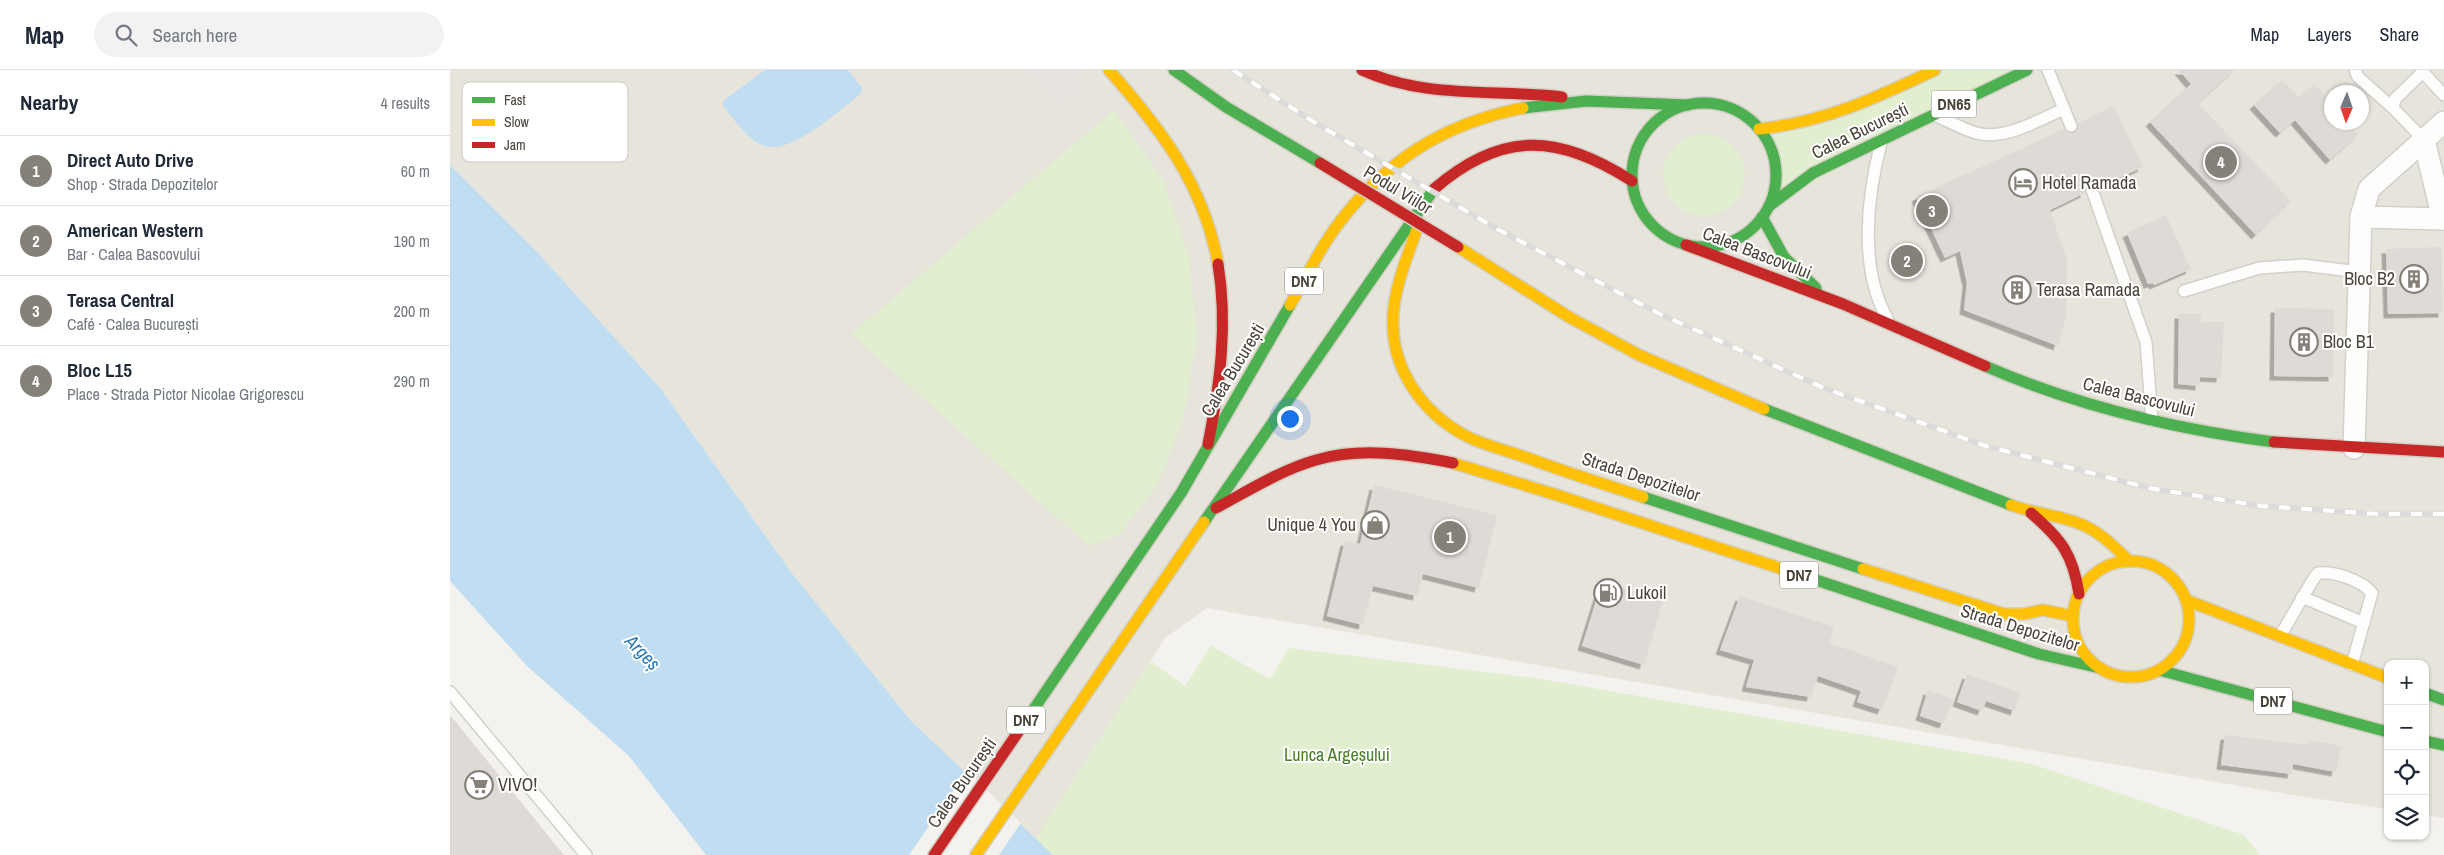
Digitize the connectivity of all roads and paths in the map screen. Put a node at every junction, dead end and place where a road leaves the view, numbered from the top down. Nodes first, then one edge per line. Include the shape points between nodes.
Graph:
1 (1109, 70) edge
2 (1174, 70) edge
3 (1362, 70) edge
4 (1935, 70) edge
5 (2027, 70) edge
6 (2048, 70) edge
7 (2355, 70) edge
8 (2422, 71) edge
9 (2444, 95) edge
10 (1586, 99) junction
11 (1688, 105) junction
12 (2064, 108) junction
13 (2393, 108) junction
14 (1933, 114) junction
15 (2444, 122) edge
16 (2071, 126) dead end
17 (1759, 129) junction
18 (1882, 139) junction
19 (2424, 140) junction
20 (1632, 181) junction
21 (2092, 190) dead end
22 (1431, 191) junction
23 (1769, 206) junction
24 (2361, 216) junction
25 (1762, 217) junction
26 (2443, 219) edge
27 (1686, 245) junction
28 (2359, 272) junction
29 (2184, 291) dead end
30 (1843, 304) junction
31 (1890, 324) junction
32 (2152, 420) junction
33 (2354, 448) junction
34 (1206, 449) junction
35 (2444, 452) edge
36 (1213, 510) junction
37 (2030, 512) junction
38 (2129, 561) junction
39 (2079, 594) junction
40 (2302, 597) junction
41 (2186, 600) junction
42 (2073, 616) junction
43 (2364, 624) junction
44 (2280, 636) junction
45 (2352, 665) junction
46 (2100, 668) junction
47 (2159, 670) junction
48 (2384, 677) edge
49 (450, 692) edge
50 (2429, 694) edge
51 (2444, 700) edge
52 (2384, 731) edge
53 (2429, 742) edge
54 (2444, 745) edge
55 (586, 855) edge
56 (934, 855) edge
57 (976, 855) edge

1 - 34 main road via 1158,126 1186,171 1209,221 1220,270 1225,321 1222,362
2 - 37 main road, Podul Viilor, bridge via 1226,107 1569,317 1639,355 1764,409
3 - 10 main road via 1393,83 1426,90 1509,92
4 - 17 main road, Calea București / DN65 via 1838,115 1795,126
5 - 14 main road, Calea București / DN65
6 - 12 lane
7 - 13 lane
8 - 9 lane
8 - 13 lane via 2395,99
10 - 11 main road, Calea București / DN7
10 - 34 main road, Calea București / DN7 via 1521,107 1472,118 1407,152 1376,179 1353,202 1335,228
11 - 17 main road, DN7 via 1701,103 1727,107
11 - 20 main road, DN7 via 1664,115 1646,132 1634,155
12 - 14 lane via 2006,133 1991,135 1977,134
12 - 16 lane
13 - 19 lane
14 - 18 main road, Calea București / DN65
15 - 19 street
17 - 23 main road, DN7 via 1770,148 1775,168 1776,181
18 - 23 main road, Calea București / DN65 via 1813,174
18 - 31 lane via 1871,188 1870,260 1876,296
19 - 24 street via 2369,190
19 - 26 street
20 - 22 main road, DN7 via 1612,166 1587,154 1539,144 1517,145 1465,164
20 - 27 main road, DN7 via 1638,205 1649,221 1663,234
21 - 32 lane via 2146,342
22 - 36 main road, DN7
22 - 42 main road, Strada Depozitelor / DN7 via 1400,278 1395,298 1394,335 1395,349 1414,392 1446,423 1465,435 1545,465 2004,614 2043,610
23 - 25 main road, DN7
24 - 26 street
24 - 28 street
25 - 27 main road, DN7 via 1752,228 1728,242 1715,246
25 - 30 main road, Calea Bascovului via 1782,256 1796,272
27 - 30 main road, Calea Bascovului
28 - 29 lane via 2303,265 2259,268
28 - 33 street
30 - 31 main road, Calea Bascovului
31 - 32 main road, Calea Bascovului via 2013,378 2078,401
32 - 33 main road, Calea Bascovului via 2235,437
33 - 35 main road, Calea Bascovului
34 - 56 main road, Calea București / DN7 via 1119,585
36 - 46 main road, Strada Depozitelor / DN7 via 1316,460 1356,453 1412,455 1460,465 1560,496 2039,654
36 - 57 main road, DN7
37 - 38 main road via 2068,520 2094,530
37 - 39 main road via 2058,536 2069,553 2076,569
38 - 39 main road, DN7 via 2099,570
38 - 41 main road, DN7 via 2147,563 2164,571 2177,583
39 - 42 main road, DN7
40 - 43 lane
40 - 43 lane via 2318,573 2329,572 2367,587 2372,594
40 - 44 lane
41 - 44 main road
41 - 47 main road, DN7 via 2188,632 2182,647
42 - 46 main road, DN7 via 2080,646
43 - 45 lane
44 - 45 main road
45 - 48 main road
46 - 47 main road, DN7 via 2129,677
47 - 52 main road, DN7
49 - 55 lane
50 - 51 main road
53 - 54 main road

